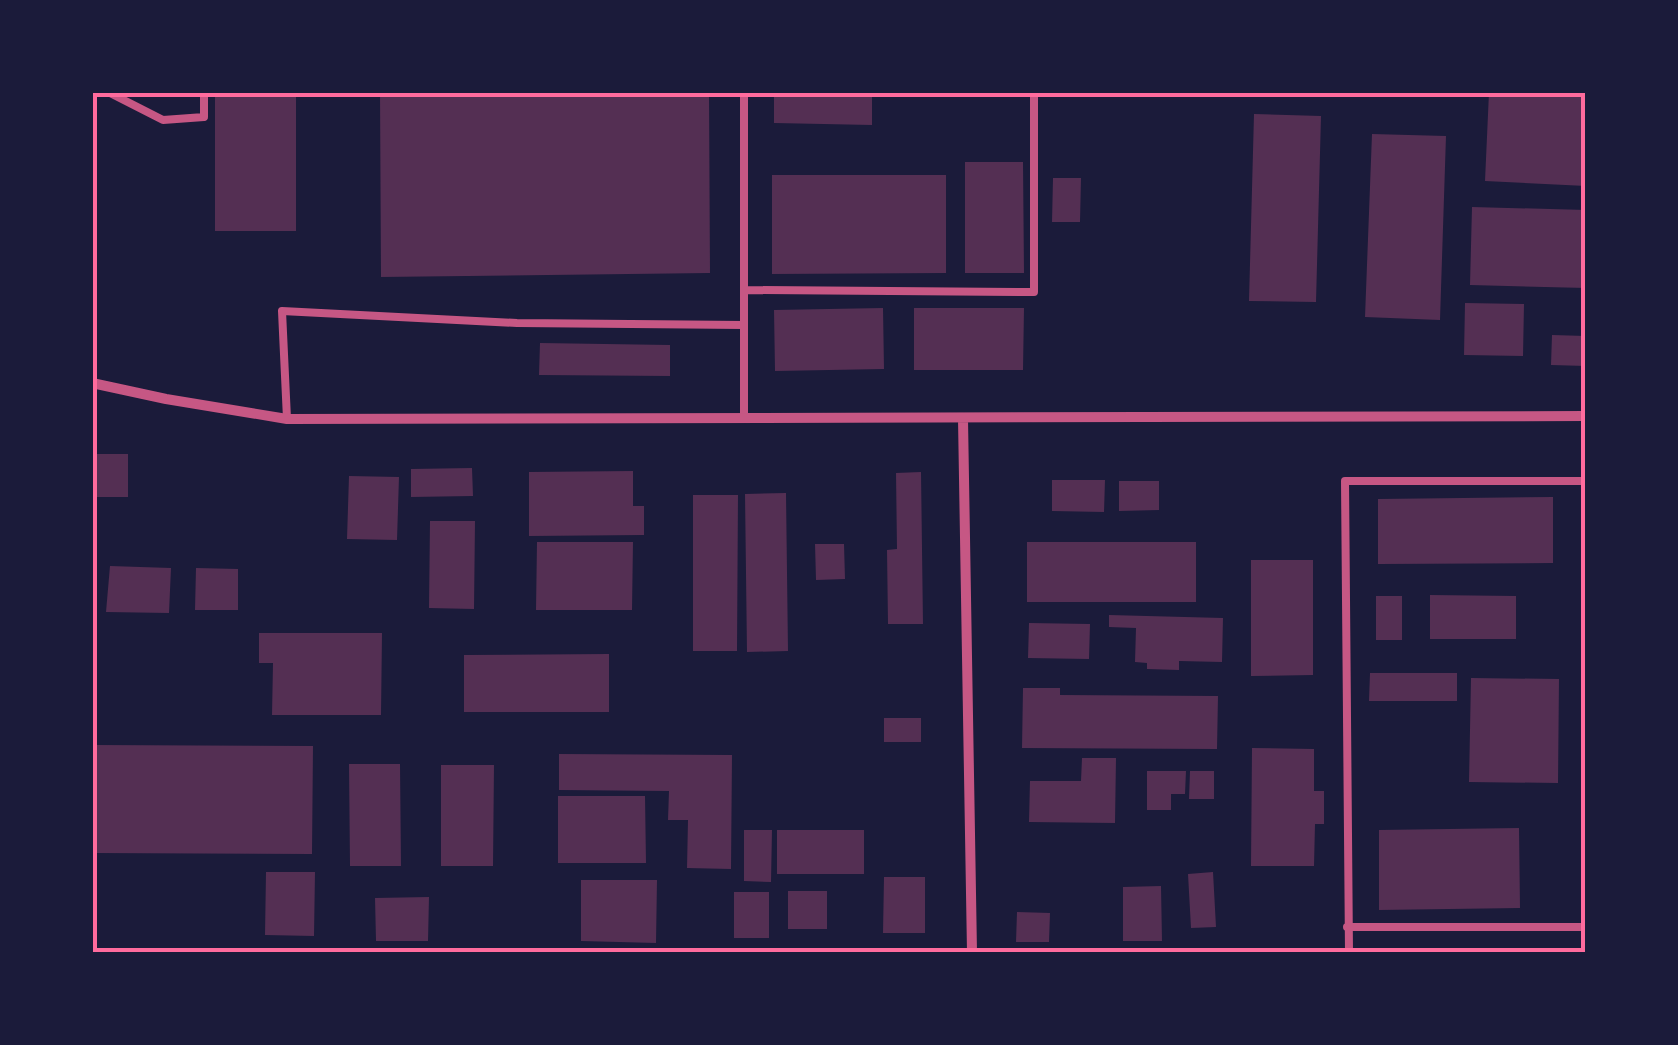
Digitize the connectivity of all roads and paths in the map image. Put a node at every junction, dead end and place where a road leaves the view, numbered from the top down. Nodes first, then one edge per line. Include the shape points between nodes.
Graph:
1 (108, 92) edge
2 (204, 92) edge
3 (744, 92) edge
4 (1034, 92) edge
5 (744, 290) junction
6 (744, 326) junction
7 (92, 383) edge
8 (1586, 416) edge
9 (287, 418) junction
10 (744, 418) junction
11 (962, 419) junction
12 (1586, 480) edge
13 (1586, 927) edge
14 (1347, 928) junction
15 (972, 952) edge
16 (1349, 952) edge

1 - 2 lane via 163,120 204,117
3 - 5 lane
4 - 5 lane via 1034,292
5 - 6 lane
6 - 9 lane via 282,310
6 - 10 lane
7 - 9 street
8 - 11 street
9 - 10 street
10 - 11 street
11 - 15 street
12 - 14 lane via 1345,481
13 - 14 lane
14 - 16 lane

